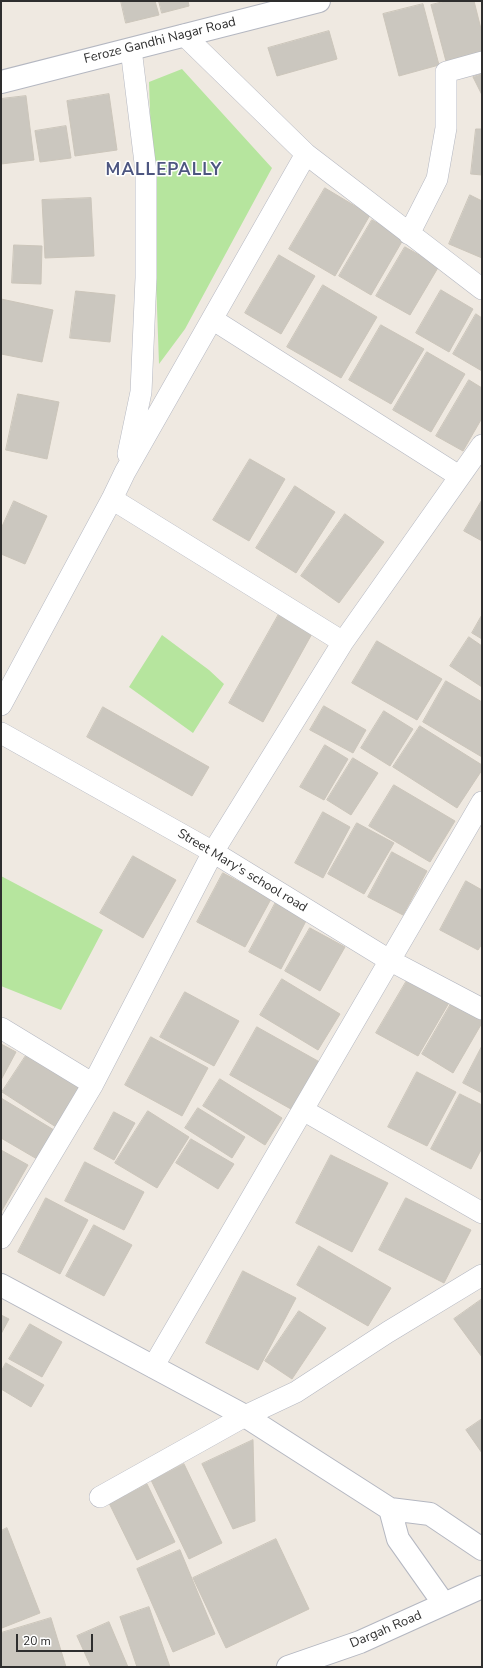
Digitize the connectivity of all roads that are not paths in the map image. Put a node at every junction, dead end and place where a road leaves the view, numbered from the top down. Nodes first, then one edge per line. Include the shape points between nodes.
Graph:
1 (320, 1) edge
2 (184, 35) junction
3 (131, 49) junction
4 (482, 62) edge
5 (1, 82) edge
6 (306, 154) junction
7 (409, 234) junction
8 (482, 289) edge
9 (212, 319) junction
10 (482, 446) edge
11 (125, 472) junction
12 (459, 476) junction
13 (112, 499) junction
14 (343, 642) junction
15 (1, 705) edge
16 (1, 733) edge
17 (482, 802) edge
18 (213, 852) junction
19 (389, 960) junction
20 (482, 1009) edge
21 (1, 1028) edge
22 (93, 1084) junction
23 (303, 1110) junction
24 (482, 1213) edge
25 (1, 1238) edge
26 (482, 1275) edge
27 (1, 1285) edge
28 (153, 1367) junction
29 (244, 1416) junction
30 (100, 1497) dead end
31 (390, 1509) junction
32 (482, 1549) edge
33 (482, 1586) edge
34 (444, 1604) junction
35 (288, 1667) edge

1 - 2 main road, Feroze Gandhi Nagar Road
2 - 3 main road, Feroze Gandhi Nagar Road
2 - 6 street
3 - 5 main road, Feroze Gandhi Nagar Road
3 - 11 street via 146,171 146,278 141,392
4 - 7 street via 446,72 446,128 437,179
6 - 7 street
6 - 9 street
7 - 8 street
9 - 11 street
9 - 12 street
10 - 12 street
11 - 13 street
12 - 14 street
13 - 14 street
13 - 15 street
14 - 18 street
16 - 18 street, Street Mary's school road
17 - 19 street
18 - 19 street, Street Mary's school road
18 - 22 street
19 - 20 street, Street Mary's school road
19 - 23 street
21 - 22 street
22 - 25 street
23 - 24 street
23 - 28 street
26 - 29 street via 296,1392
27 - 28 main road
28 - 29 main road
29 - 30 street
29 - 31 main road
31 - 32 main road via 430,1514
31 - 34 main road via 398,1539
33 - 34 main road, Dargah Road
34 - 35 main road, Dargah Road via 360,1642

